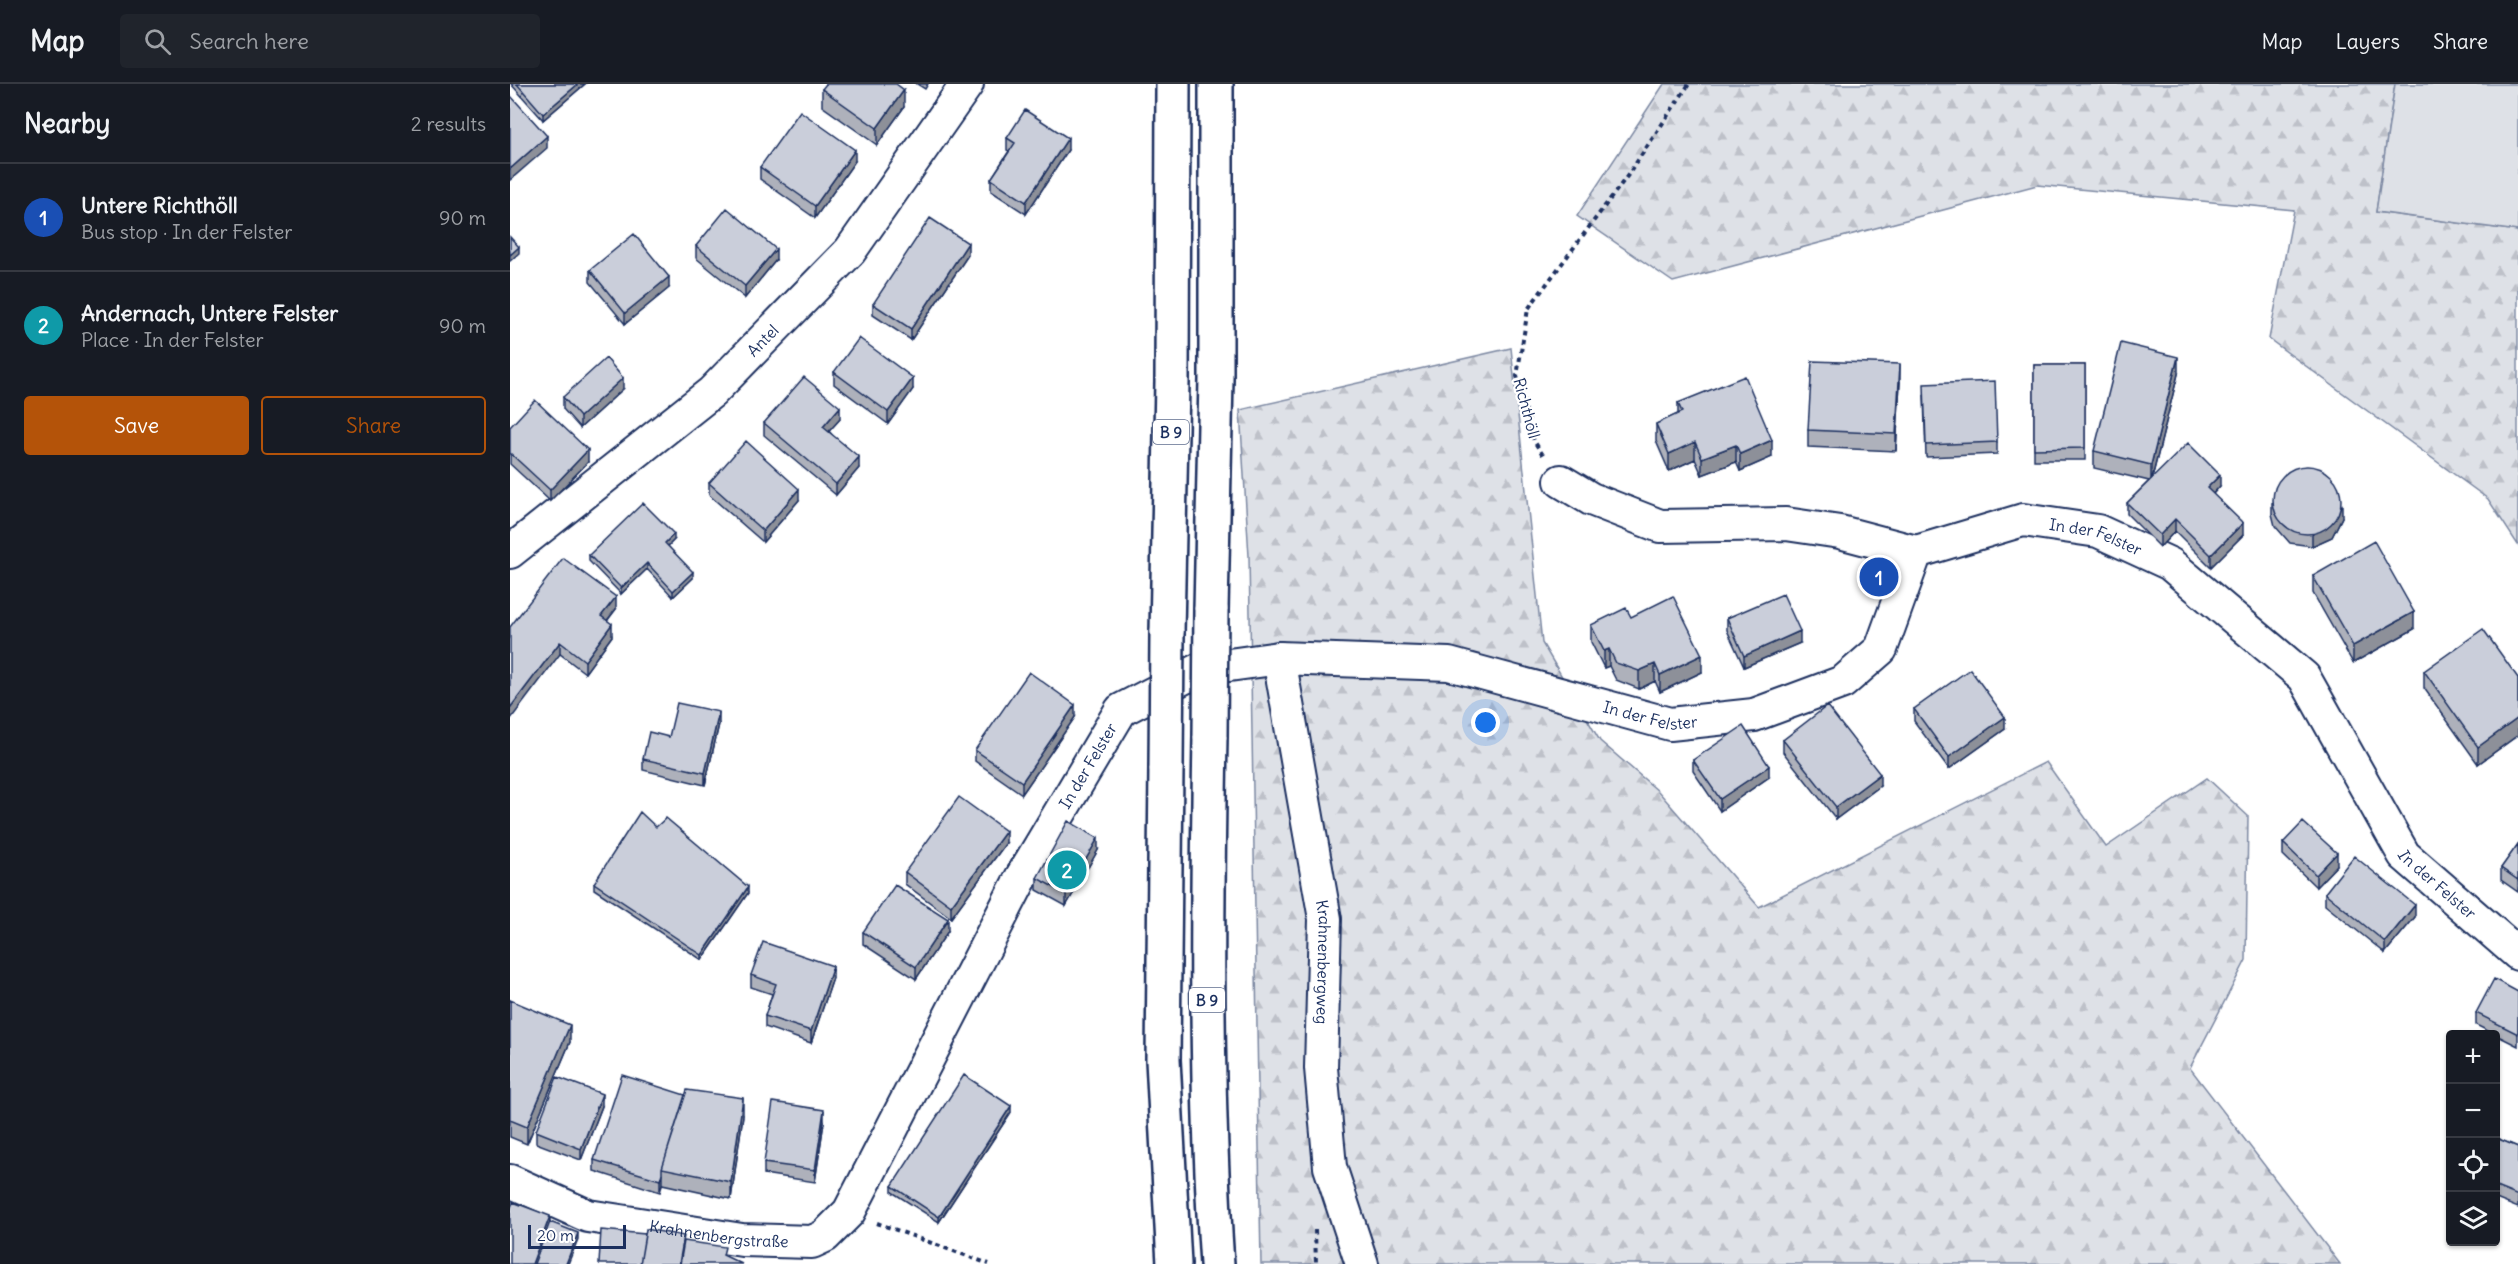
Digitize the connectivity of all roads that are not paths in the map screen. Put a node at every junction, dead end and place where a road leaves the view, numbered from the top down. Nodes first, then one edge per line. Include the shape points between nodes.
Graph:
1 (967, 84) edge
2 (1173, 84) edge
3 (1216, 84) edge
4 (1561, 481) road end
5 (510, 552) edge
6 (1916, 552) junction
7 (1279, 658) junction
8 (2518, 954) edge
9 (510, 1181) edge
10 (825, 1236) joint
11 (1174, 1264) edge
12 (1217, 1264) edge
13 (1362, 1264) edge

1 - 5 street, Antel via 850,251 712,392
2 - 11 highway, B 9, bridge via 1163,1060
3 - 12 highway, B 9, bridge via 1207,962 1209,1156
4 - 6 street via 1591,499 1660,525 1786,524 1840,532
6 - 7 street, In der Felster via 1881,649 1843,682 1754,715 1670,724 1449,664
6 - 8 street, In der Felster via 2023,520 2098,531 2170,564 2304,677 2404,855
7 - 10 street, In der Felster via 1200,669 1121,710 1022,878 849,1212
7 - 13 street, Krahnenbergweg via 1325,919 1321,1068 1330,1167
9 - 10 street, Krahnenbergstraße via 588,1216 742,1240 812,1242

